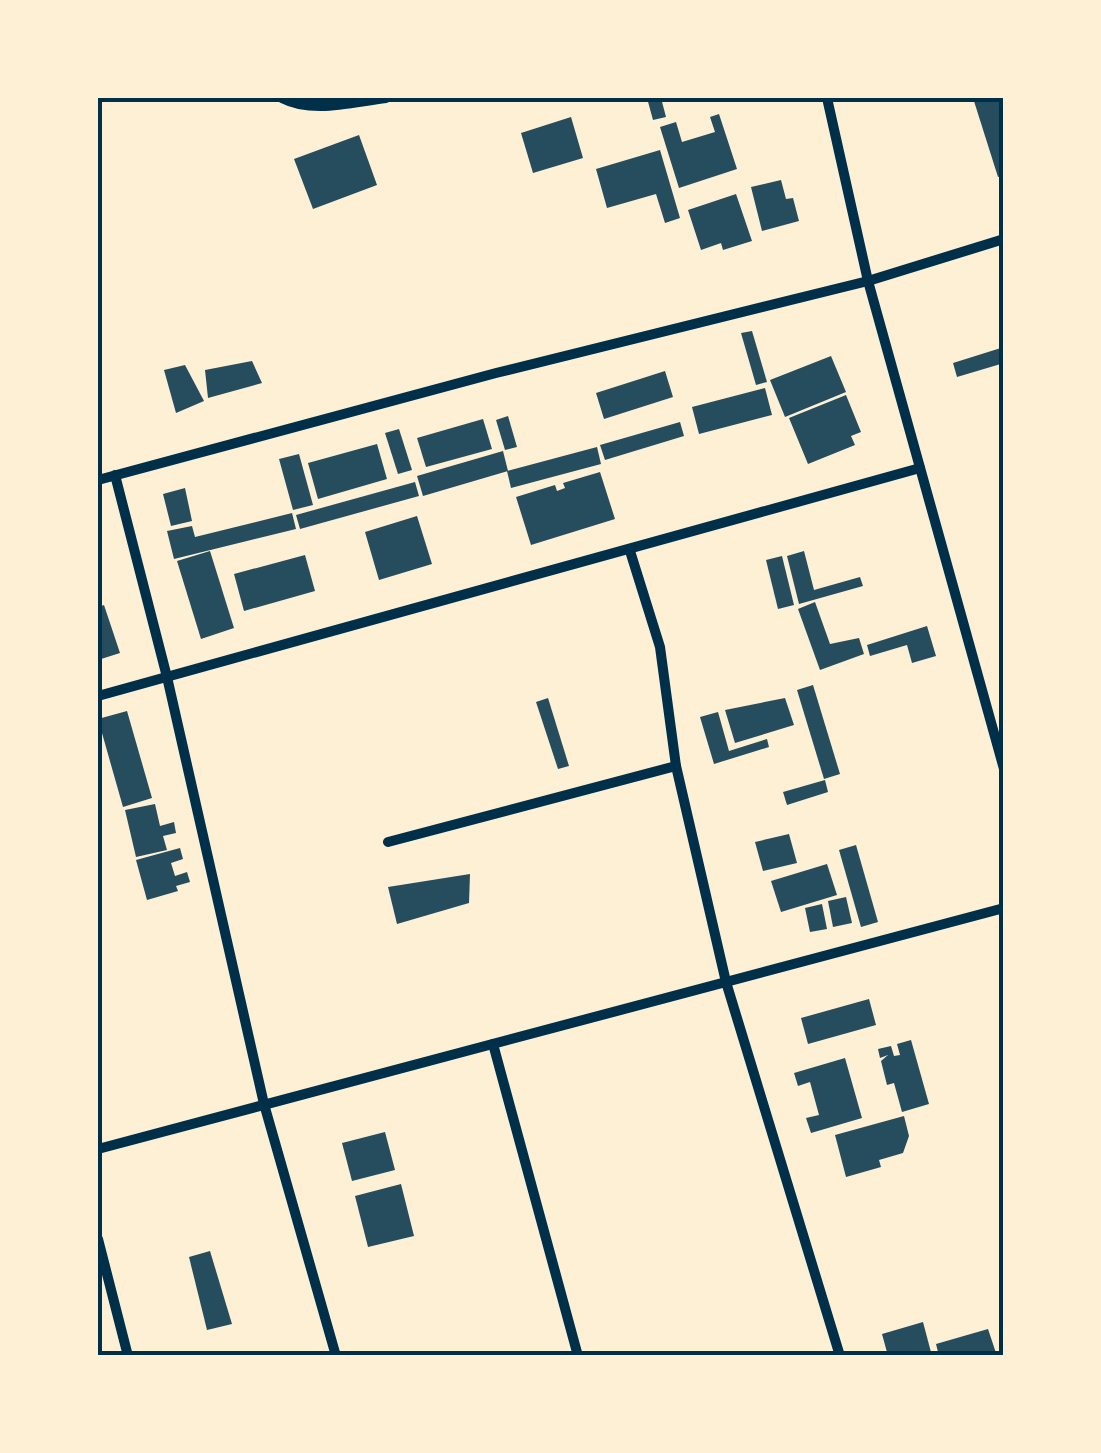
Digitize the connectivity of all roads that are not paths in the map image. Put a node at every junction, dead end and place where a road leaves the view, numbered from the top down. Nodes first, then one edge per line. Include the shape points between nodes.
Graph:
1 (282, 98) edge
2 (386, 98) edge
3 (826, 98) edge
4 (1004, 239) edge
5 (868, 280) junction
6 (920, 468) junction
7 (115, 475) junction
8 (98, 480) edge
9 (630, 551) junction
10 (167, 678) junction
11 (98, 696) edge
12 (676, 766) junction
13 (1004, 769) edge
14 (388, 842) dead end
15 (1004, 908) edge
16 (726, 982) junction
17 (492, 1044) junction
18 (264, 1104) junction
19 (98, 1149) edge
20 (98, 1239) edge
21 (128, 1356) edge
22 (336, 1356) edge
23 (578, 1356) edge
24 (840, 1356) edge

1 - 2 street via 296,106
3 - 5 street
4 - 5 street
5 - 6 street
5 - 7 street
6 - 9 street
6 - 13 street
7 - 8 street
7 - 10 street
9 - 10 street
9 - 12 street via 660,647
10 - 11 street
10 - 18 street
12 - 14 street
12 - 16 street
15 - 16 street
16 - 17 street
16 - 24 street
17 - 18 street
17 - 23 street
18 - 19 street
18 - 22 street
20 - 21 street

